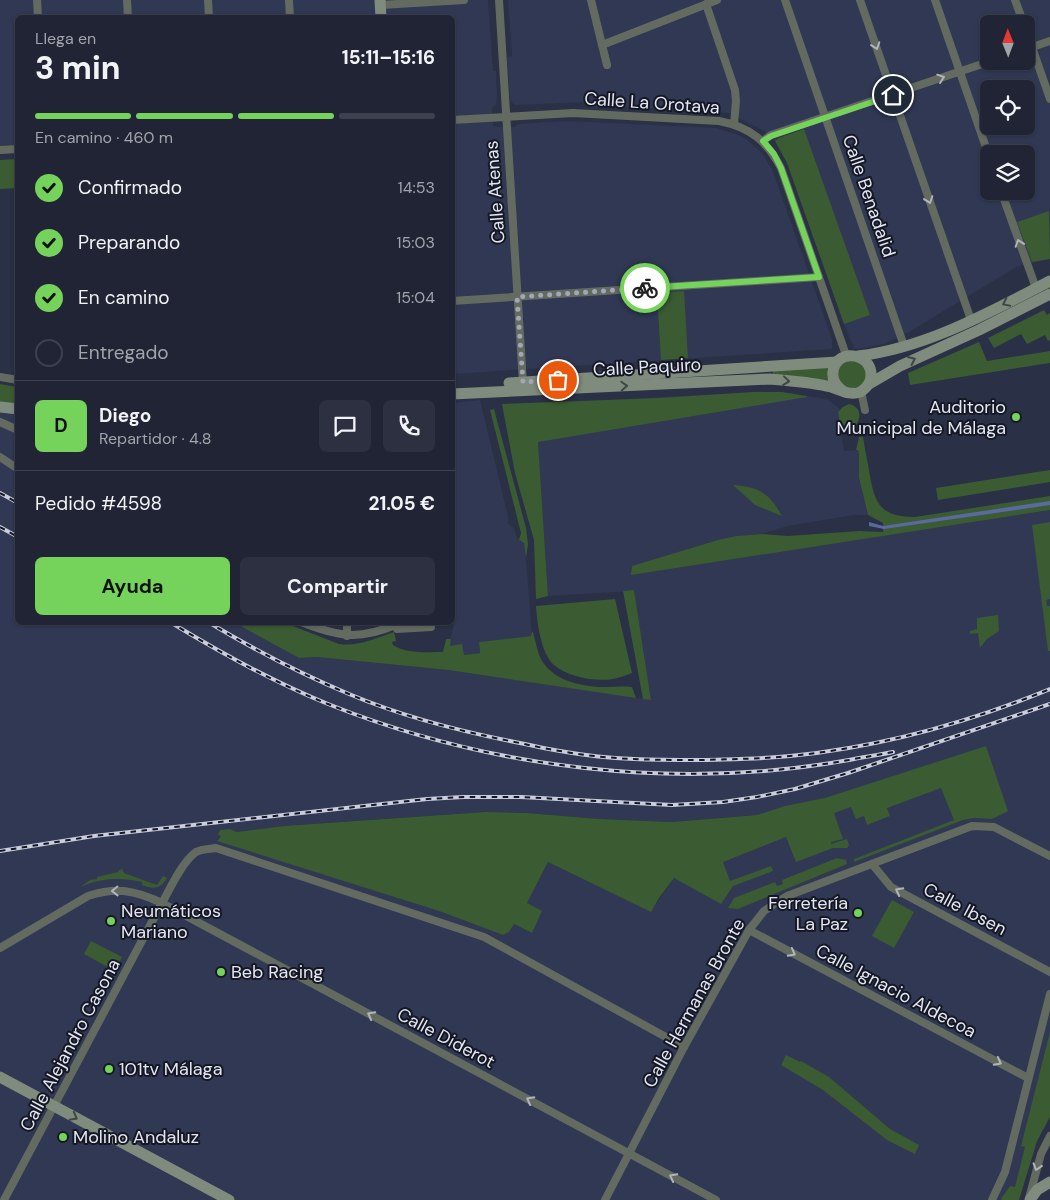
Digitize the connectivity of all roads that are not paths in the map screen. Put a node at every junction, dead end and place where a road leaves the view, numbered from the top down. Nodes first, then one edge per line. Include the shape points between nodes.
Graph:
1 (37, 0) edge
2 (127, 0) edge
3 (208, 0) edge
4 (289, 0) edge
5 (464, 0) edge
6 (499, 0) edge
7 (591, 0) edge
8 (717, 0) edge
9 (785, 0) edge
10 (860, 0) edge
11 (935, 0) edge
12 (1015, 0) edge
13 (381, 3) edge
14 (706, 4) junction
15 (38, 15) edge
16 (128, 15) edge
17 (209, 15) edge
18 (290, 15) edge
19 (1021, 15) edge
20 (1050, 41) edge
21 (602, 45) junction
22 (1035, 46) edge
23 (1035, 63) edge
24 (607, 65) dead end
25 (980, 65) edge
26 (960, 72) junction
27 (893, 95) junction
28 (1050, 99) edge
29 (506, 117) junction
30 (826, 117) junction
31 (455, 120) edge
32 (734, 124) junction
33 (763, 141) junction
34 (985, 145) edge
35 (15, 149) edge
36 (0, 150) edge
37 (1004, 200) edge
38 (819, 277) junction
39 (1050, 281) edge
40 (1036, 288) junction
41 (1050, 294) edge
42 (517, 297) junction
43 (455, 301) edge
44 (971, 320) junction
45 (904, 346) junction
46 (847, 358) junction
47 (0, 377) edge
48 (15, 380) edge
49 (523, 382) junction
50 (455, 386) edge
51 (865, 388) junction
52 (843, 391) junction
53 (455, 394) edge
54 (0, 408) edge
55 (15, 409) edge
56 (865, 410) dead end
57 (0, 422) edge
58 (15, 429) edge
59 (0, 457) edge
60 (15, 467) edge
61 (347, 625) edge
62 (392, 625) edge
63 (395, 625) edge
64 (431, 625) edge
65 (317, 626) edge
66 (348, 636) junction
67 (1050, 856) edge
68 (872, 864) junction
69 (162, 903) junction
70 (749, 930) junction
71 (0, 948) edge
72 (1050, 972) edge
73 (1050, 994) edge
74 (684, 1047) junction
75 (0, 1077) edge
76 (1028, 1078) junction
77 (55, 1106) junction
78 (1050, 1136) edge
79 (630, 1154) junction
80 (1050, 1182) edge
81 (7, 1199) edge
82 (230, 1200) edge
83 (605, 1200) edge
84 (716, 1200) edge
85 (992, 1200) edge
86 (1030, 1200) edge

1 - 15 street
2 - 16 street
3 - 17 street
4 - 18 street
5 - 13 street
6 - 29 street, Calle Atenas
7 - 21 street
8 - 14 street
9 - 30 street, Calle Benadalid
10 -> 27 street
11 - 26 street
12 - 19 street
14 - 21 street
14 - 32 street via 735,90
20 - 22 street
21 - 24 street
23 - 28 street
25 - 26 street
27 -> 26 street
26 - 34 street
27 - 30 street
27 -> 44 street
29 - 31 street, Calle La Orotava
29 - 32 street, Calle La Orotava via 573,113
29 - 42 street, Calle Atenas
30 - 33 street
30 - 45 street, Calle Benadalid
32 - 33 street, Calle La Orotava
33 - 38 street, Calle La Orotava via 781,168
35 - 36 street
40 -> 37 street
38 - 42 street
38 - 46 street, Calle La Orotava
39 - 40 main road, Calle Paquiro
40 -> 44 main road, Calle Paquiro
51 -> 41 main road via 900,366
42 - 43 street
42 - 49 street, Calle Atenas
44 - 45 main road, Calle Paquiro
45 - 46 main road, Calle Paquiro
46 - 49 main road, Calle Paquiro
46 - 51 main road via 865,360 870,367 872,375
46 - 52 main road via 834,368 832,375
47 - 48 street
49 - 50 main road, Calle Paquiro
51 - 52 main road via 850,394
51 - 56 street
53 -> 52 main road, Calle Paquiro via 770,379
54 - 55 main road
57 - 58 street
59 - 60 street
61 - 66 street
62 - 66 street via 379,632
63 - 64 street via 397,629
65 - 66 street
67 - 68 street, Calle Hermanas Bronte via 994,827 972,826
68 - 70 street, Calle Hermanas Bronte via 787,896 764,911
72 -> 68 street, Calle Ibsen via 891,887
69 -> 71 street, Calle Diderot via 135,892 104,891 88,896
69 - 74 street, Calle Alejandro Casona via 185,863 196,852 216,848 484,937
69 - 77 street, Calle Alejandro Casona
79 -> 69 street, Calle Diderot
70 - 74 street, Calle Hermanas Bronte
70 -> 76 street, Calle Ignacio Aldecoa
73 - 76 street
74 - 79 street, Calle Hermanas Bronte
75 - 77 main road
76 - 85 street via 1005,1172
77 - 81 street, Calle Alejandro Casona
77 -> 82 main road
78 -> 86 street via 1041,1154
79 - 83 street, Calle Hermanas Bronte
84 -> 79 street, Calle Diderot
80 - 86 main road via 1037,1190

